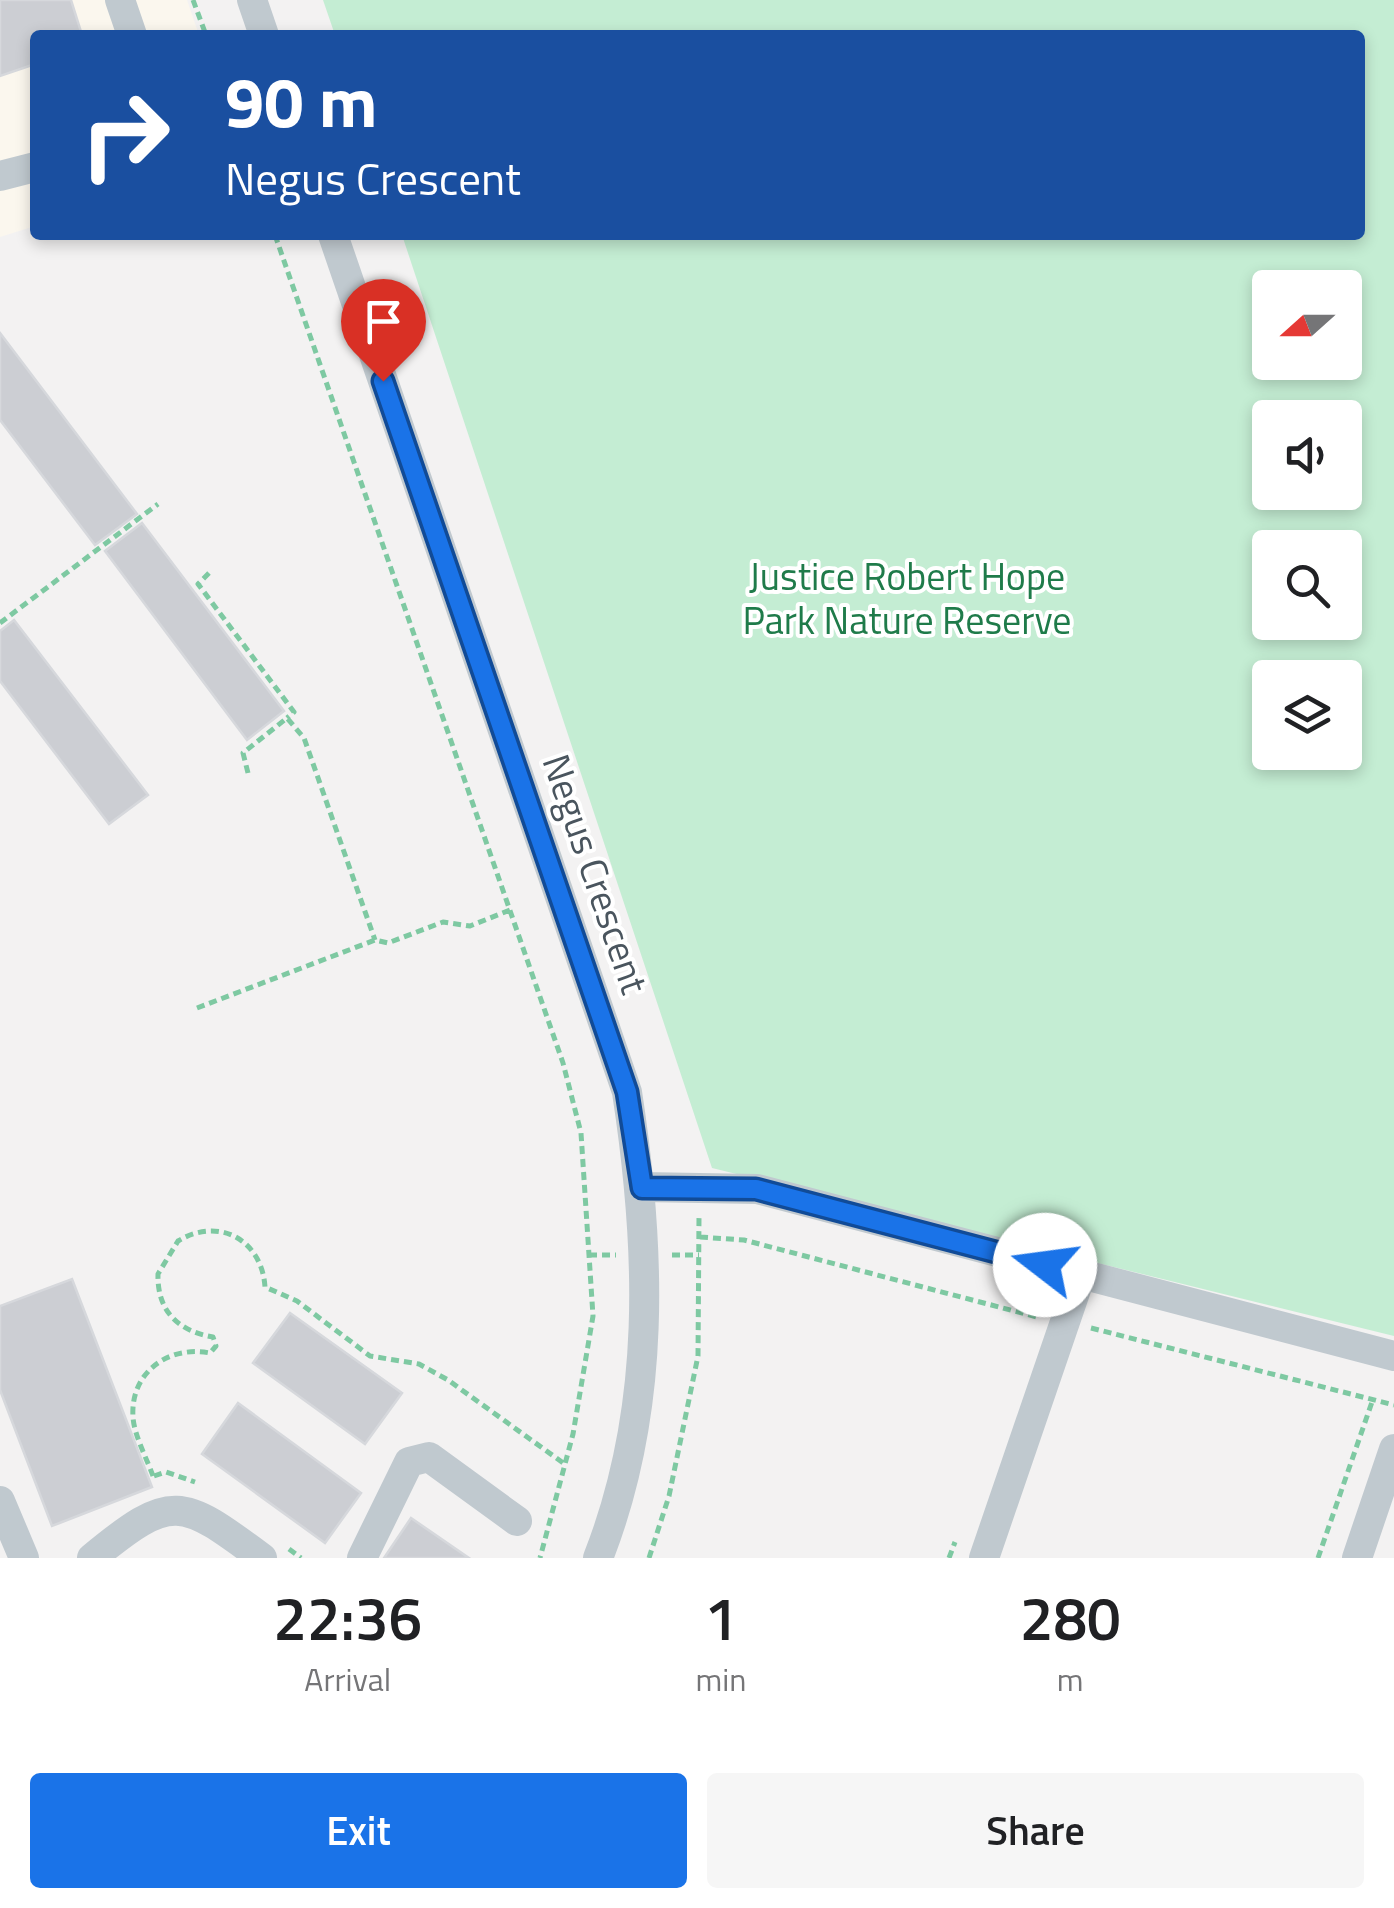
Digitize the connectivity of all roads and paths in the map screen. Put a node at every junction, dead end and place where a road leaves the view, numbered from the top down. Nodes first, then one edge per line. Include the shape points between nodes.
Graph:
1 (120, 0) edge
2 (194, 0) edge
3 (252, 0) edge
4 (130, 30) edge
5 (204, 30) edge
6 (262, 30) edge
7 (30, 168) edge
8 (0, 176) edge
9 (277, 240) edge
10 (335, 240) edge
11 (158, 504) dead end
12 (209, 572) dead end
13 (0, 624) edge
14 (287, 718) junction
15 (248, 773) dead end
16 (510, 910) junction
17 (375, 940) junction
18 (197, 1008) dead end
19 (642, 1188) junction
20 (699, 1188) junction
21 (1081, 1275) junction
22 (1394, 1356) edge
23 (1372, 1402) dead end
24 (1394, 1449) edge
25 (566, 1465) junction
26 (154, 1476) dead end
27 (0, 1502) edge
28 (518, 1521) dead end
29 (24, 1558) edge
30 (92, 1558) edge
31 (262, 1558) edge
32 (362, 1558) edge
33 (540, 1558) edge
34 (598, 1558) edge
35 (649, 1558) edge
36 (984, 1558) edge
37 (1318, 1558) edge
38 (1356, 1558) edge

1 - 4 street
2 - 5 path
3 - 6 street
7 - 8 street
9 - 16 path
10 - 19 street, Negus Crescent via 627,1092
11 - 13 path
12 - 14 path via 198,584 294,712
14 - 15 path via 244,752
14 - 17 path via 304,738
16 - 17 path via 470,926 443,922 388,943
16 - 25 path via 581,1133 593,1316
17 - 18 path
19 - 20 street
19 - 34 street, Negus Crescent via 647,1296 635,1433
20 - 21 street via 756,1189
20 - 35 path via 698,1356
21 - 22 street
21 - 36 street
23 - 37 path
24 - 38 street
25 - 26 path via 448,1380 419,1364 370,1356 297,1301 264,1287 258,1258 240,1238 202,1230 167,1252 158,1286 175,1322 213,1337 216,1346 210,1353 185,1351 152,1364 139,1383 132,1417
25 - 33 path
27 - 29 street
28 - 32 street via 430,1456 409,1462
30 - 31 street via 153,1512 174,1509 207,1518

